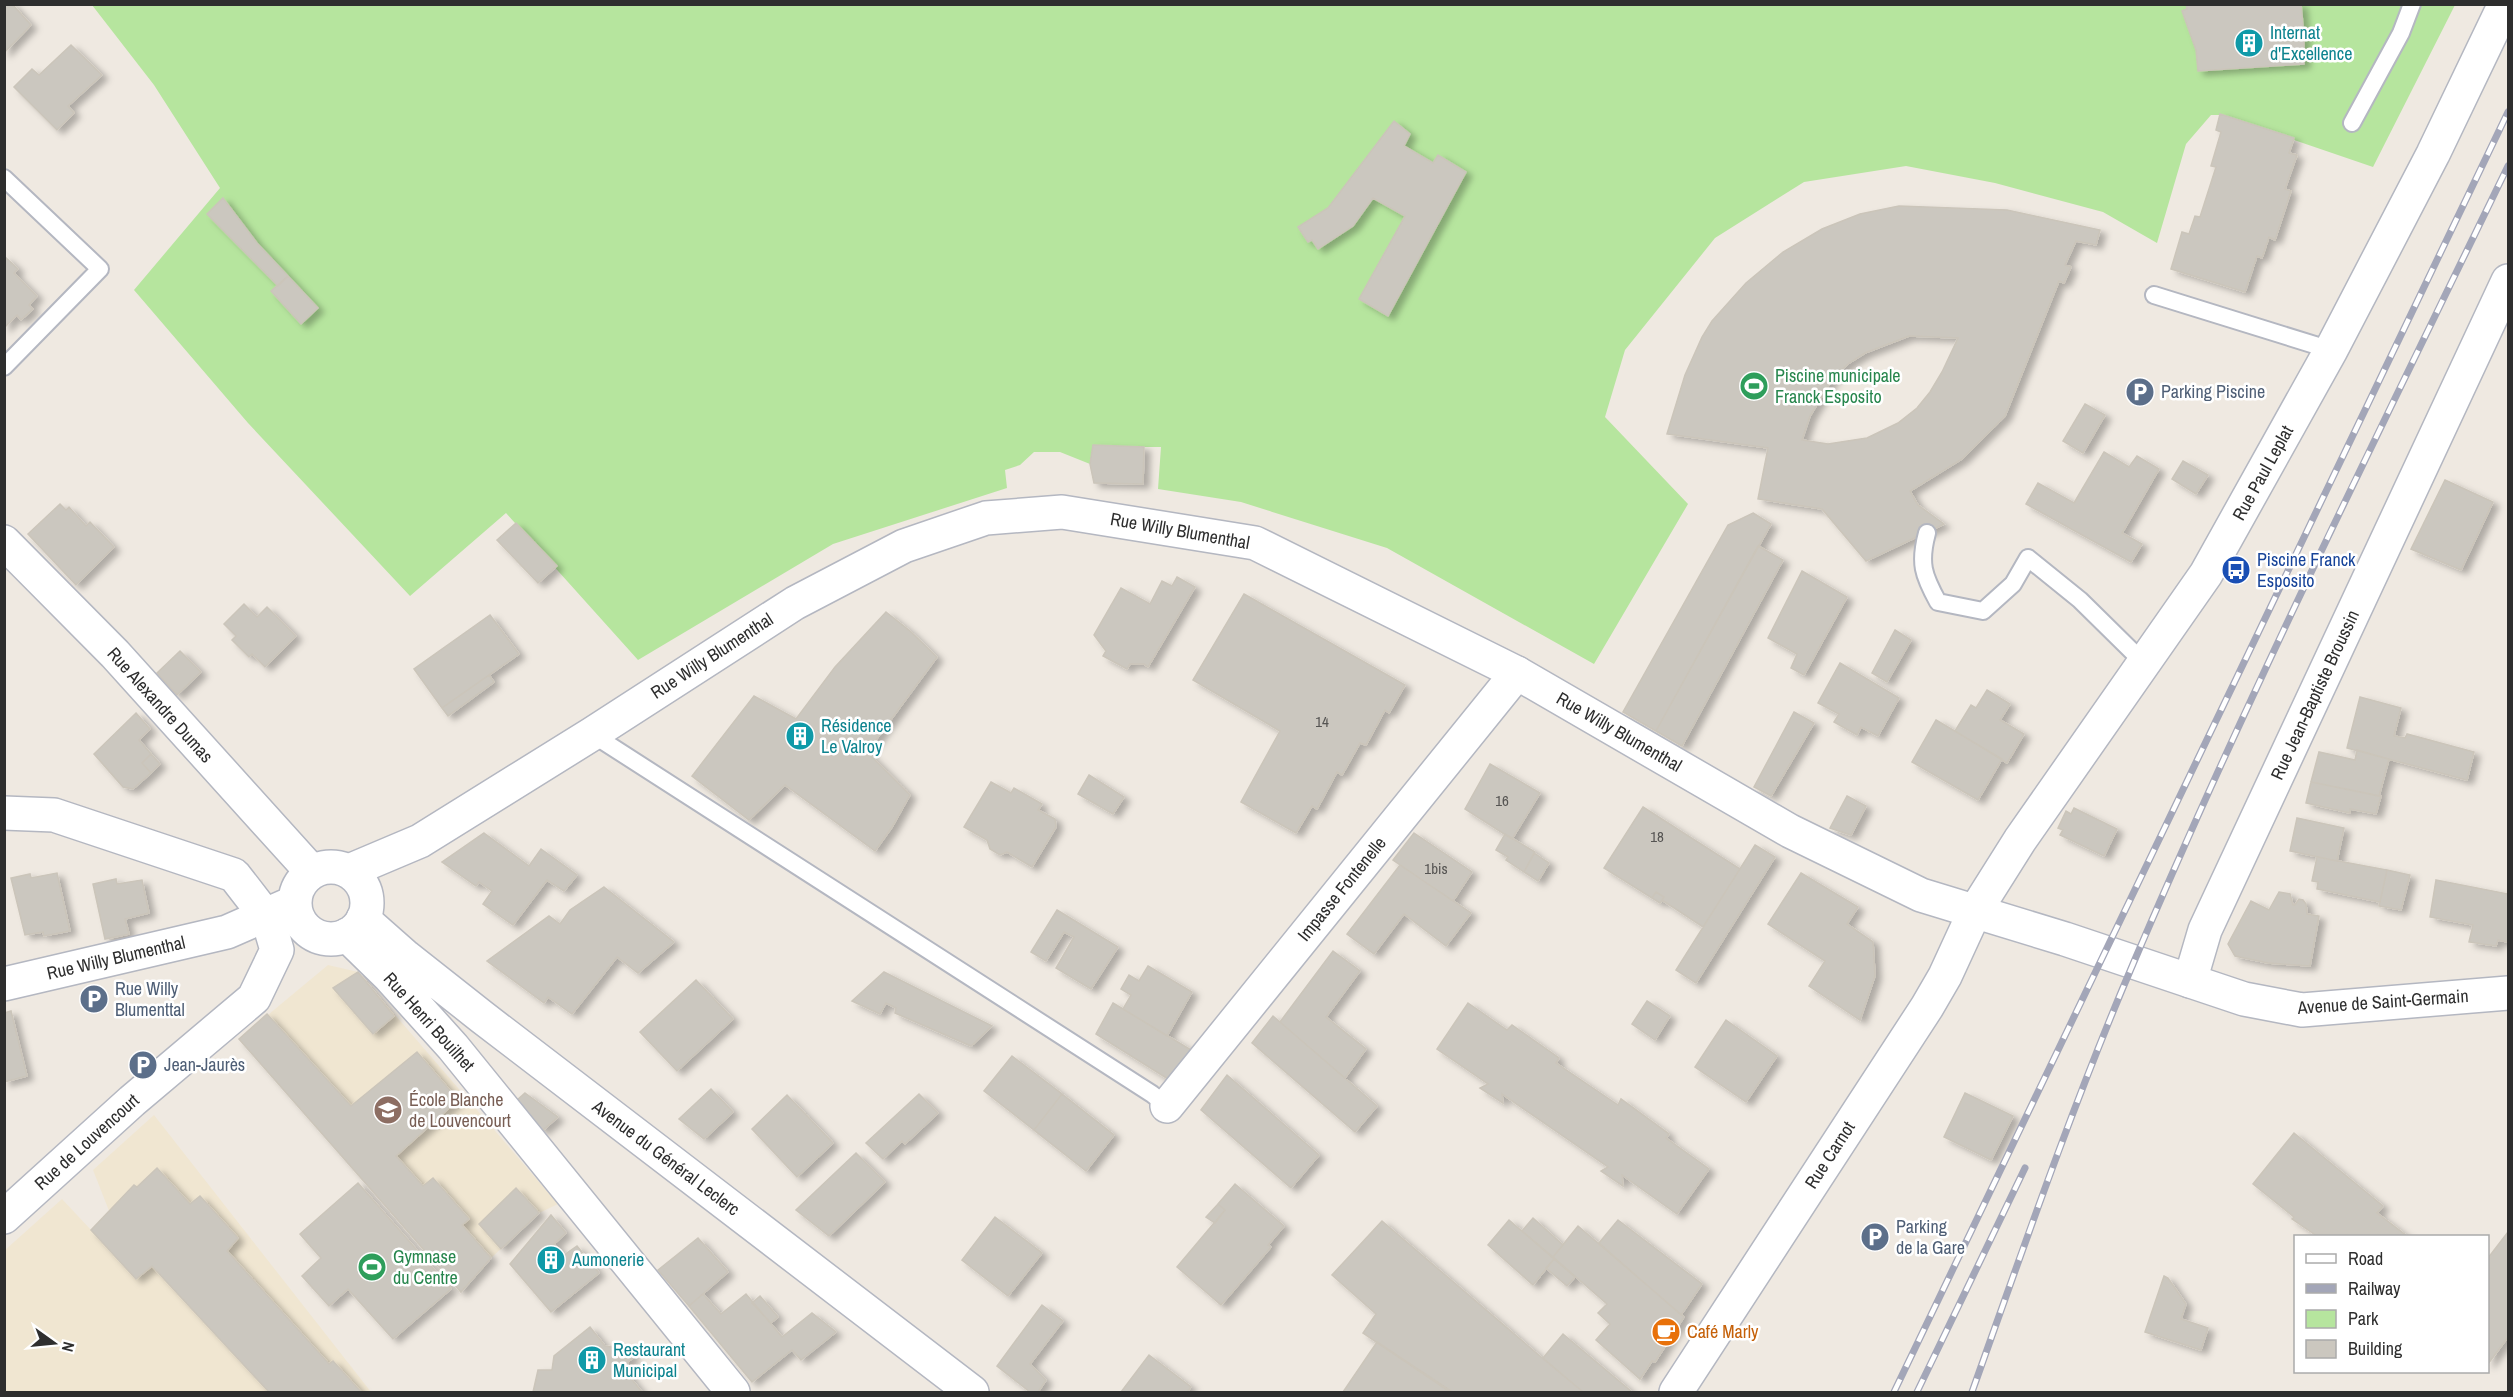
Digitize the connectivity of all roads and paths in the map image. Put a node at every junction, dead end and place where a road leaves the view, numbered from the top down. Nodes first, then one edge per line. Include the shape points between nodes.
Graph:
1 (2412, 4) edge
2 (2505, 4) edge
3 (2352, 123) dead end
4 (4, 178) edge
5 (2508, 281) edge
6 (2154, 295) dead end
7 (2331, 350) junction
8 (4, 367) edge
9 (1927, 533) dead end
10 (4, 542) edge
11 (2144, 663) junction
12 (1517, 673) junction
13 (592, 734) junction
14 (4, 813) edge
15 (420, 841) junction
16 (349, 871) junction
17 (312, 872) junction
18 (295, 902) junction
19 (1974, 913) junction
20 (359, 918) junction
21 (268, 924) junction
22 (312, 933) junction
23 (2190, 981) junction
24 (4, 984) edge
25 (2508, 993) edge
26 (482, 1017) junction
27 (453, 1047) junction
28 (1167, 1106) joint
29 (4, 1217) edge
30 (733, 1392) edge
31 (972, 1392) edge
32 (1676, 1392) edge

1 - 3 lane via 2401,33
2 - 7 street, Rue Paul Leplat via 2433,154
4 - 8 lane via 99,269
5 - 23 street, Rue Jean-Baptiste Broussin via 2205,930
6 - 7 lane
7 - 11 street, Rue Paul Leplat via 2206,574
9 - 11 lane via 1921,555 1938,602 1983,611 2013,584 2028,558 2080,600
10 - 17 street, Rue Alexandre Dumas via 115,654
11 - 19 street, Rue Paul Leplat via 2020,840
12 - 13 street, Rue Willy Blumenthal via 1255,543 1062,512 986,518 904,546 795,603
12 - 19 street, Rue Willy Blumenthal via 1790,831 1921,895
12 - 28 street, Impasse Fontenelle
13 - 15 street, Rue Willy Blumenthal
13 - 28 lane
14 - 21 street via 54,814 234,875
15 - 16 street, Rue Willy Blumenthal
15 - 20 street, Rue Willy Blumenthal
16 - 17 street, Rue Willy Blumenthal via 331,867
16 - 20 street via 364,888
17 - 18 street via 300,885
18 - 21 street, Rue Willy Blumenthal
18 - 22 street via 300,919
19 - 23 street, Rue Willy Blumenthal
19 - 32 street, Rue Carnot via 1927,1007
20 - 22 street, Rue Willy Blumenthal via 335,939
20 - 26 street, Avenue du Général Leclerc
20 - 27 street, Rue Henri Bouilhet via 389,976
21 - 22 street, Rue Willy Blumenthal
21 - 24 street, Rue Willy Blumenthal
21 - 29 street, Rue de Louvencourt via 277,950 254,998
23 - 25 street, Avenue de Saint-Germain via 2244,999 2302,1010
26 - 27 street
26 - 31 street, Avenue du Général Leclerc
27 - 30 street, Rue Henri Bouilhet

